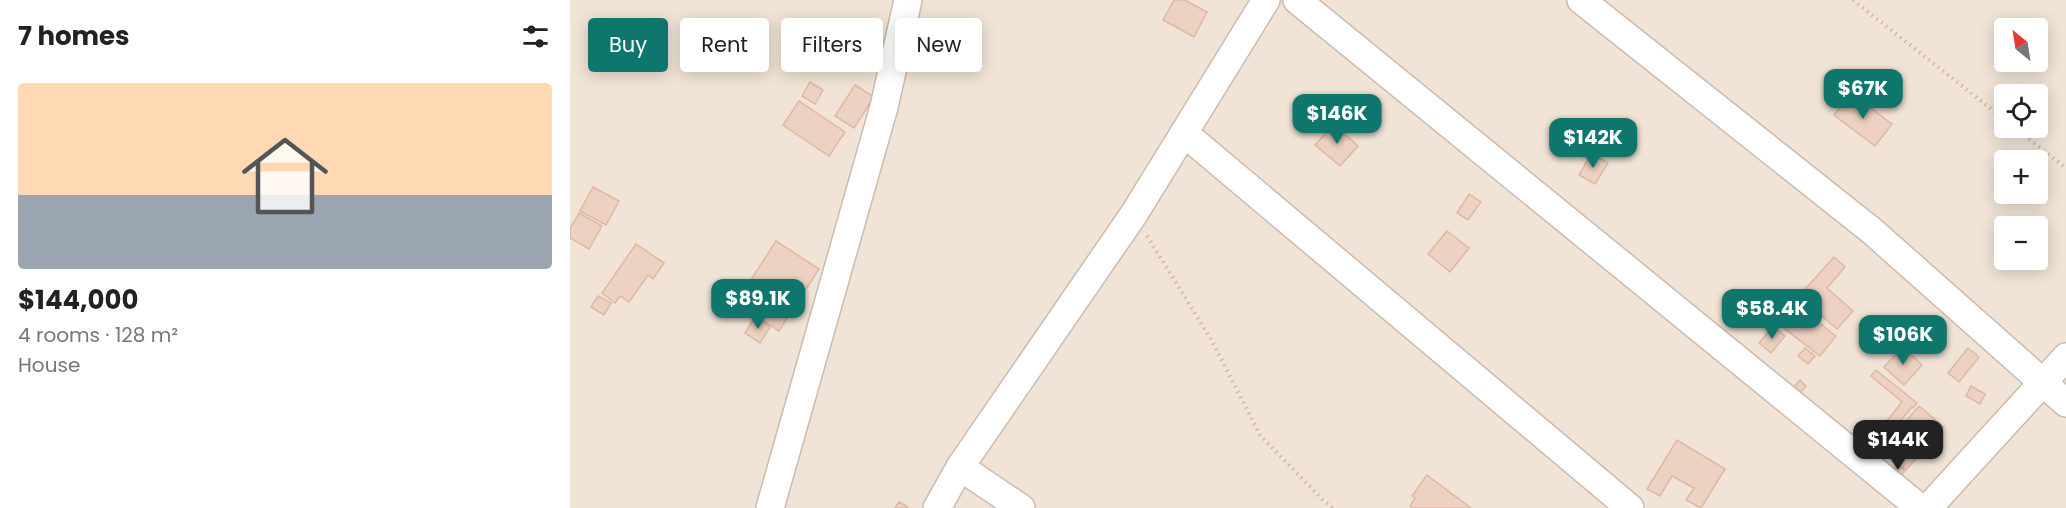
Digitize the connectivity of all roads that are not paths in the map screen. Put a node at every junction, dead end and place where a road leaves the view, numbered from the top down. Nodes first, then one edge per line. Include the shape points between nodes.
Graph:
1 (908, 0) edge
2 (1266, 0) edge
3 (1297, 0) edge
4 (1581, 0) edge
5 (1184, 133) junction
6 (2066, 357) edge
7 (2044, 384) junction
8 (2066, 403) edge
9 (960, 467) junction
10 (770, 508) edge
11 (937, 508) edge
12 (1020, 508) edge
13 (1630, 508) edge
14 (1920, 508) edge
15 (1928, 508) edge

1 - 10 street via 884,107
2 - 5 street
3 - 14 street
4 - 7 street via 1872,231
5 - 9 street via 1134,214
5 - 13 street
6 - 7 street
7 - 8 street
7 - 15 street
9 - 11 street
9 - 12 street

